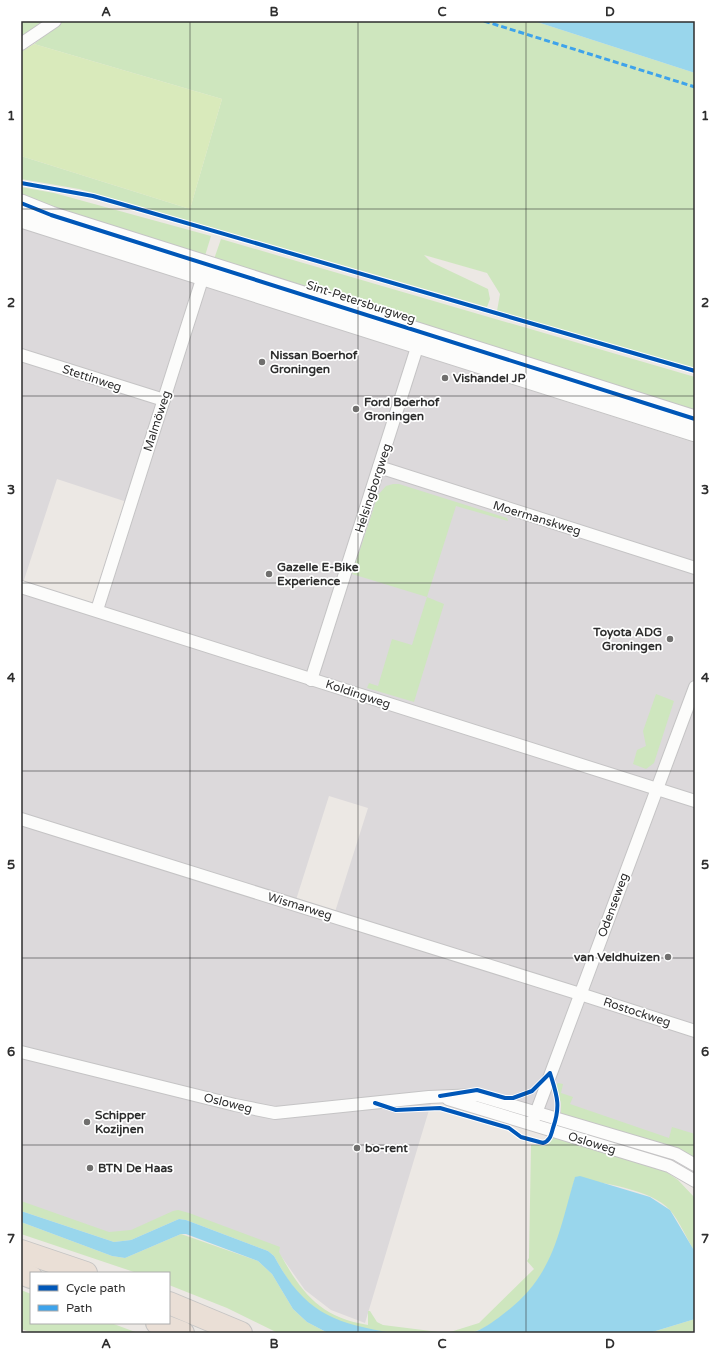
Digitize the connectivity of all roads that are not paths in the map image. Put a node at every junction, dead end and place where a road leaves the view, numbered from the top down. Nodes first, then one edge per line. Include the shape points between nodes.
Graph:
1 (55, 21) edge
2 (21, 44) edge
3 (21, 203) edge
4 (21, 219) edge
5 (205, 270) junction
6 (420, 338) junction
7 (21, 355) edge
8 (164, 400) junction
9 (695, 419) edge
10 (695, 433) edge
11 (379, 467) junction
12 (695, 568) edge
13 (21, 587) edge
14 (97, 610) junction
15 (311, 680) junction
16 (695, 686) edge
17 (656, 789) junction
18 (695, 801) edge
19 (21, 819) edge
20 (580, 994) junction
21 (695, 1031) edge
22 (21, 1052) edge
23 (440, 1096) junction
24 (536, 1112) junction
25 (532, 1124) junction
26 (695, 1165) edge
27 (695, 1182) edge
28 (21, 1251) edge
29 (83, 1272) edge
30 (170, 1303) edge
31 (160, 1324) edge
32 (183, 1333) edge
33 (241, 1333) edge

1 - 2 street
3 - 5 street, Sint-Petersburgweg
4 - 5 street, Sint-Petersburgweg
5 - 6 street, Sint-Petersburgweg
5 - 8 street, Malmöweg
6 - 9 street, Sint-Petersburgweg
6 - 10 street, Sint-Petersburgweg
6 - 11 street, Helsingborgweg
7 - 8 street, Stettinweg
8 - 14 street, Malmöweg
11 - 12 street, Moermanskweg
11 - 15 street, Helsingborgweg
13 - 14 street, Koldingweg
14 - 15 street, Koldingweg
15 - 17 street, Koldingweg
16 - 17 street, Odenseweg
17 - 18 street, Koldingweg
17 - 20 street, Odenseweg
19 - 20 street, Wismarweg
20 - 21 street, Rostockweg
20 - 24 street, Odenseweg
22 - 23 street, Osloweg via 275,1113
23 - 24 street, Osloweg via 476,1094
23 - 25 street, Osloweg
24 - 25 street, Odenseweg
24 - 26 street, Osloweg via 676,1154
25 - 27 street, Osloweg via 669,1166
28 - 29 highway
30 - 33 highway
31 - 32 highway

